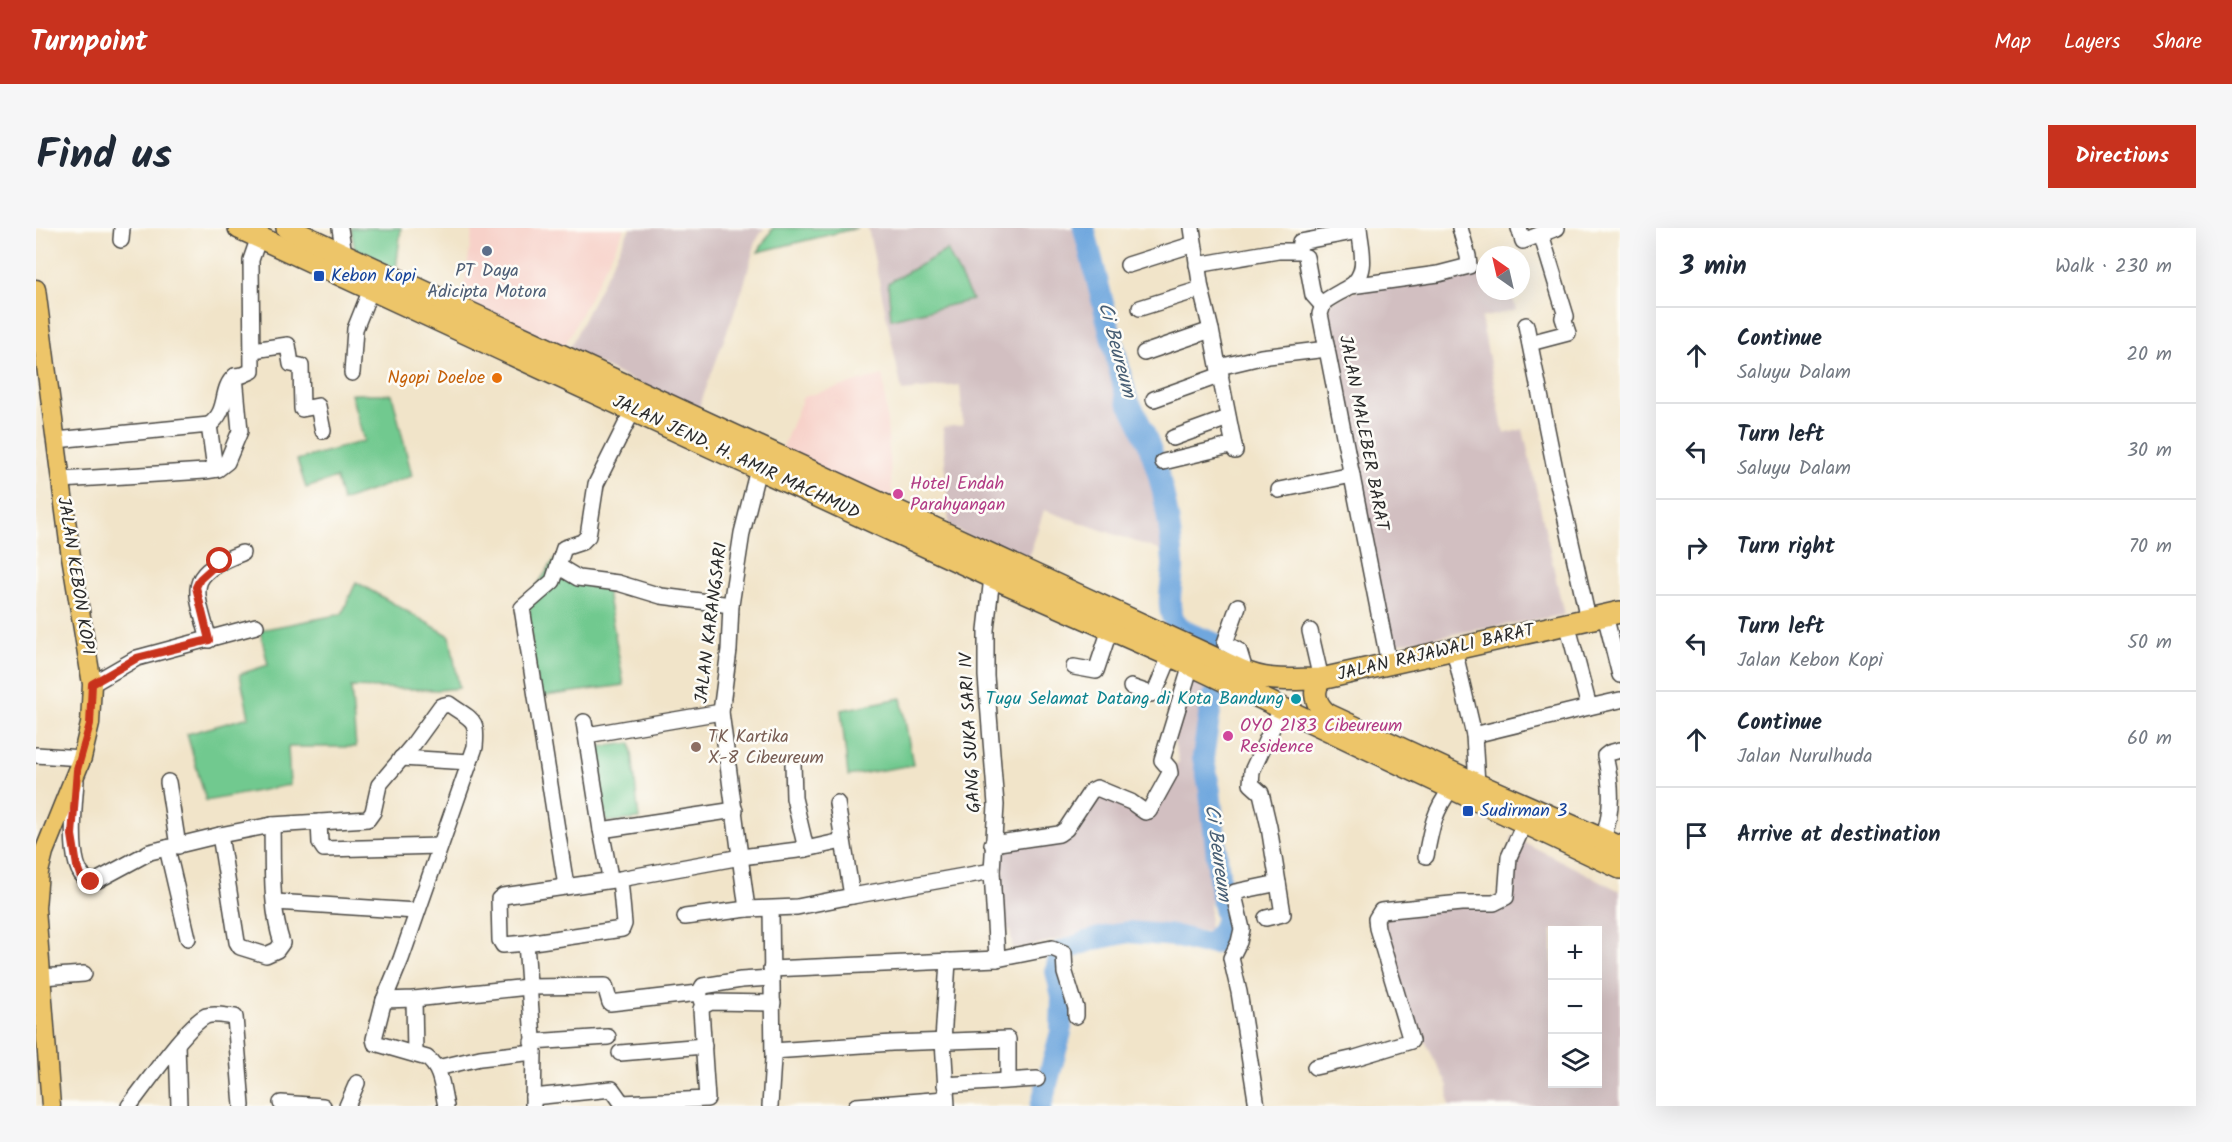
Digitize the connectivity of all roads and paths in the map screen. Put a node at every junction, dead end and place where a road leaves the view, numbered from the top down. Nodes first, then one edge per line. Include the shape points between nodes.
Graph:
1 (239, 228) edge
2 (287, 228) edge
3 (340, 228) edge
4 (1192, 228) edge
5 (1460, 228) edge
6 (1557, 228) edge
7 (1359, 229) edge
8 (1521, 234) edge
9 (1541, 234) junction
10 (259, 237) junction
11 (1194, 244) junction
12 (344, 254) junction
13 (1306, 257) dead end
14 (1128, 265) dead end
15 (1197, 265) junction
16 (1351, 286) junction
17 (36, 289) edge
18 (371, 289) junction
19 (1201, 289) junction
20 (1322, 305) junction
21 (1140, 308) dead end
22 (1526, 325) dead end
23 (1211, 330) junction
24 (1530, 343) junction
25 (1328, 349) junction
26 (253, 350) junction
27 (1144, 353) dead end
28 (41, 370) edge
29 (1220, 371) junction
30 (352, 373) dead end
31 (235, 375) junction
32 (1154, 399) dead end
33 (633, 411) junction
34 (1228, 418) junction
35 (209, 425) junction
36 (323, 431) dead end
37 (1173, 438) dead end
38 (56, 440) junction
39 (761, 459) junction
40 (1163, 462) dead end
41 (210, 470) junction
42 (1352, 475) junction
43 (61, 480) junction
44 (1279, 490) dead end
45 (242, 553) dead end
46 (558, 566) junction
47 (992, 577) junction
48 (731, 605) junction
49 (1238, 606) dead end
50 (1595, 617) edge
51 (256, 626) dead end
52 (1110, 629) junction
53 (1310, 631) dead end
54 (209, 640) junction
55 (1454, 649) junction
56 (1170, 656) junction
57 (1389, 663) junction
58 (1191, 665) junction
59 (1074, 667) dead end
60 (1620, 675) edge
61 (1242, 677) junction
62 (1321, 679) junction
63 (92, 684) junction
64 (1131, 687) dead end
65 (1620, 700) edge
66 (1589, 707) junction
67 (1281, 709) junction
68 (720, 712) junction
69 (1474, 735) junction
70 (1620, 750) edge
71 (36, 755) edge
72 (401, 758) junction
73 (470, 762) junction
74 (793, 763) dead end
75 (79, 764) junction
76 (168, 782) dead end
77 (1477, 784) junction
78 (1451, 789) junction
79 (837, 803) dead end
80 (735, 810) junction
81 (319, 822) junction
82 (1524, 824) junction
83 (272, 825) junction
84 (601, 830) junction
85 (1569, 834) junction
86 (220, 835) junction
87 (842, 841) junction
88 (1611, 843) edge
89 (992, 844) junction
90 (440, 846) junction
91 (172, 847) junction
92 (806, 849) junction
93 (1426, 856) dead end
94 (741, 857) junction
95 (1620, 868) edge
96 (992, 871) junction
97 (615, 878) junction
98 (1278, 883) junction
99 (566, 886) junction
100 (852, 896) junction
101 (275, 902) junction
102 (36, 908) edge
103 (747, 909) junction
104 (771, 909) junction
105 (416, 911) junction
106 (685, 917) dead end
107 (1266, 918) dead end
108 (188, 939) dead end
109 (526, 943) junction
110 (997, 959) junction
111 (948, 961) junction
112 (771, 973) junction
113 (84, 974) dead end
114 (42, 977) junction
115 (528, 987) junction
116 (414, 999) junction
117 (701, 999) junction
118 (384, 1000) junction
119 (772, 1002) junction
120 (1076, 1016) dead end
121 (608, 1037) dead end
122 (943, 1041) junction
123 (177, 1044) junction
124 (704, 1046) junction
125 (533, 1047) junction
126 (773, 1051) junction
127 (620, 1053) dead end
128 (415, 1054) junction
129 (1315, 1067) dead end
130 (437, 1068) junction
131 (1037, 1079) dead end
132 (1008, 1080) junction
133 (357, 1083) dead end
134 (946, 1097) edge
135 (533, 1102) edge
136 (281, 1103) dead end
137 (912, 1104) edge
138 (51, 1106) edge
139 (129, 1106) edge
140 (179, 1106) edge
141 (242, 1106) edge
142 (322, 1106) edge
143 (347, 1106) edge
144 (446, 1106) edge
145 (770, 1106) edge
146 (856, 1106) edge
147 (1257, 1106) edge

1 - 10 highway, JALAN JEND. H. AMIR MACHMUD
2 - 12 highway, JALAN JEND. H. AMIR MACHMUD
3 - 12 street
4 - 11 street
5 - 16 street via 1469,266
6 - 9 street
7 - 15 street via 1300,242 1299,251
7 - 16 street via 1363,270
8 - 9 street
9 - 24 street via 1568,333
10 - 18 highway, JALAN JEND. H. AMIR MACHMUD
10 - 26 street via 251,260
11 - 14 street
11 - 15 street
12 - 39 highway, JALAN JEND. H. AMIR MACHMUD
13 - 20 street, JALAN MALEBER BARAT via 1313,295
15 - 19 street
16 - 20 street
17 - 28 main road, JALAN KEBON KOPI
18 - 30 street via 355,329
18 - 33 highway, JALAN JEND. H. AMIR MACHMUD
19 - 21 street
19 - 23 street
20 - 25 street, JALAN MALEBER BARAT via 1320,314
22 - 24 street
23 - 27 street
23 - 29 street
24 - 50 street via 1557,479
25 - 29 street via 1261,357
25 - 42 street, JALAN MALEBER BARAT
26 - 31 street via 252,371
26 - 36 street via 288,345 291,363 301,366 302,409 318,406
28 - 38 main road, JALAN KEBON KOPI
29 - 32 street
29 - 34 street
31 - 35 street via 229,381 217,419
31 - 41 street via 240,431 227,462
33 - 39 highway, JALAN JEND. H. AMIR MACHMUD
33 - 46 street via 596,484 588,536 564,548
34 - 37 street
34 - 40 street via 1234,448
35 - 38 street
35 - 41 street
38 - 43 main road, JALAN KEBON KOPI
39 - 47 highway, JALAN JEND. H. AMIR MACHMUD
39 - 48 street, JALAN KARANGSARI via 742,533
39 - 61 highway, JALAN JEND. H. AMIR MACHMUD
41 - 43 street
42 - 44 street
42 - 57 street, JALAN MALEBER BARAT
43 - 63 main road, JALAN KEBON KOPI
45 - 54 street via 220,561 196,587
46 - 48 street via 578,578 618,583 661,596
46 - 99 street via 550,585 521,610
47 - 52 highway, JALAN JEND. H. AMIR MACHMUD
47 - 89 street, GANG SUKA SARI IV via 986,630 996,805
48 - 68 street, JALAN KARANGSARI
49 - 61 street via 1225,643 1239,651
50 - 55 highway, JALAN RAJAWALI BARAT
50 - 60 street
50 - 66 street
51 - 54 street
52 - 56 highway, JALAN JEND. H. AMIR MACHMUD
52 - 59 street via 1096,671
53 - 62 street
54 - 63 street via 137,658
55 - 57 highway, JALAN RAJAWALI BARAT
55 - 69 street
56 - 58 highway, JALAN JEND. H. AMIR MACHMUD
56 - 64 street via 1155,692
57 - 62 highway, JALAN RAJAWALI BARAT
58 - 61 highway, JALAN JEND. H. AMIR MACHMUD
58 - 89 street via 1162,760 1170,773 1149,812 1097,788 1059,834
61 - 62 highway, JALAN RAJAWALI BARAT
61 - 67 highway
62 - 77 highway via 1316,699 1327,714
63 - 75 main road, JALAN KEBON KOPI via 90,724
65 - 66 street
66 - 69 street
67 - 78 highway
67 - 98 street via 1251,780 1261,793
68 - 80 street, JALAN KARANGSARI
68 - 84 street via 586,729
69 - 77 street
70 - 88 street via 1605,756 1612,794
71 - 75 street
72 - 73 street
72 - 73 street via 441,706 449,704 477,728
72 - 81 street via 379,785 372,816
73 - 90 street
74 - 92 street via 794,798
75 - 91 street via 72,835 77,866 84,879 98,880 150,852
75 - 102 main road, JALAN KEBON KOPI via 44,852
76 - 91 street
77 - 85 highway
78 - 82 highway
78 - 93 street via 1432,823
79 - 87 street
80 - 84 street
80 - 94 street, JALAN KARANGSARI
81 - 83 street
81 - 90 street via 324,849
82 - 85 highway
82 - 129 street via 1509,857 1506,897 1494,903 1381,911 1377,916 1377,928 1410,1042
83 - 86 street
83 - 101 street
84 - 97 street
85 - 88 highway
85 - 95 highway
86 - 91 street
86 - 101 street via 240,947 266,955 282,946
87 - 92 street
87 - 100 street
89 - 96 street, GANG SUKA SARI IV
90 - 105 street
91 - 108 street
92 - 94 street
94 - 97 street
94 - 103 street, JALAN KARANGSARI
96 - 100 street
96 - 110 street, GANG SUKA SARI IV
97 - 99 street
97 - 109 street via 622,929
98 - 107 street via 1283,914
98 - 147 street via 1234,895 1242,928 1231,958
99 - 109 street via 500,897 500,940 503,945
100 - 104 street
101 - 105 street
102 - 114 main road, JALAN KEBON KOPI
103 - 104 street
103 - 106 street
104 - 112 street
105 - 118 street
109 - 115 street
110 - 111 street
110 - 120 street via 1058,951
111 - 112 street
111 - 122 street
112 - 117 street via 703,986
112 - 119 street
113 - 114 street
114 - 138 main road, JALAN KEBON KOPI
115 - 116 street
115 - 117 street via 605,986 610,1003
115 - 125 street
116 - 118 street
116 - 128 street
117 - 119 street
117 - 124 street
118 - 128 street via 374,1042
119 - 126 street
121 - 125 street
122 - 126 street
122 - 132 street via 1008,1039
122 - 134 street
123 - 139 street
123 - 140 street
123 - 141 street via 205,1017 235,1017
124 - 127 street
124 - 135 street via 707,1099 622,1103 612,1089
125 - 130 street
125 - 135 street
126 - 145 street
128 - 130 street via 427,1058
130 - 144 street
131 - 132 street
132 - 134 street
133 - 143 street
134 - 137 street
136 - 142 street
137 - 146 street

